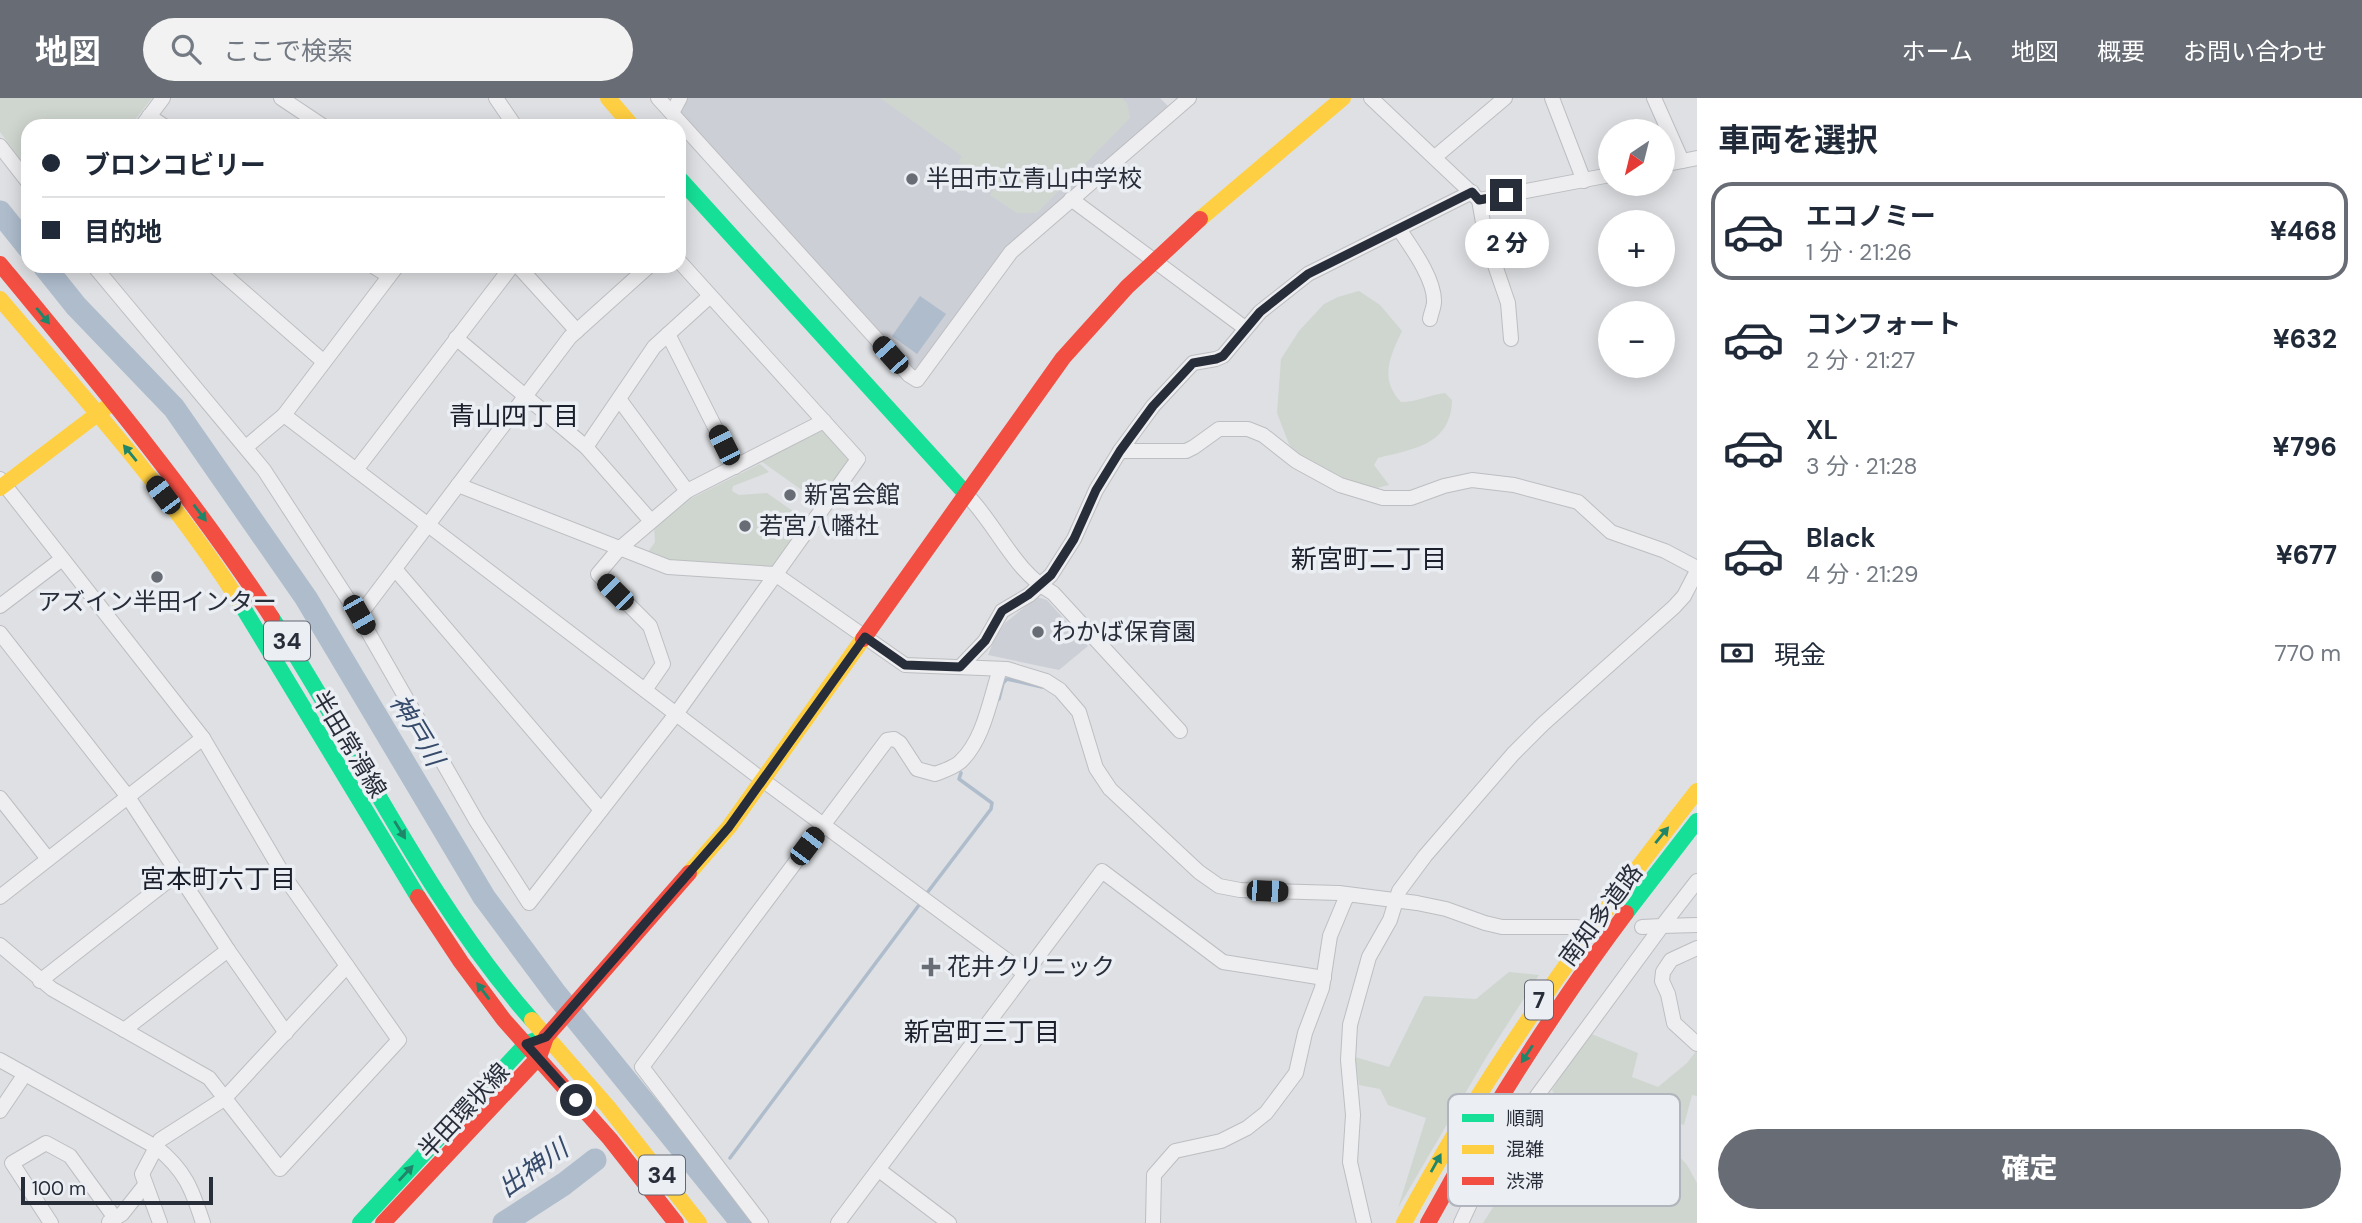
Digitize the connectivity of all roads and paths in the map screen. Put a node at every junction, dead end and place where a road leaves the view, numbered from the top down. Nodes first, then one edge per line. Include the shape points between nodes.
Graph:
1 (163, 98) edge
2 (281, 98) edge
3 (496, 98) edge
4 (608, 98) edge
5 (658, 98) edge
6 (680, 98) edge
7 (1343, 98) edge
8 (1371, 98) edge
9 (1505, 98) edge
10 (1552, 98) edge
11 (1654, 98) edge
12 (1181, 100) edge
13 (672, 113) junction
14 (147, 119) edge
15 (312, 119) edge
16 (510, 119) edge
17 (626, 119) edge
18 (677, 119) edge
19 (686, 128) edge
20 (0, 146) edge
21 (1435, 156) junction
22 (1697, 158) edge
23 (1682, 161) junction
24 (1675, 162) edge
25 (21, 174) edge
26 (1598, 178) edge
27 (1584, 181) junction
28 (686, 186) edge
29 (1476, 196) junction
30 (1071, 199) junction
31 (1399, 229) junction
32 (1154, 260) junction
33 (0, 264) edge
34 (686, 269) edge
35 (100, 273) edge
36 (222, 273) edge
37 (391, 273) edge
38 (507, 273) edge
39 (524, 273) edge
40 (637, 273) edge
41 (710, 296) junction
42 (0, 299) edge
43 (1430, 318) dead end
44 (1245, 328) junction
45 (576, 331) junction
46 (668, 334) junction
47 (456, 338) junction
48 (1511, 339) dead end
49 (324, 362) junction
50 (526, 396) junction
51 (619, 399) junction
52 (113, 402) junction
53 (98, 414) junction
54 (284, 415) junction
55 (824, 421) junction
56 (246, 447) junction
57 (586, 447) junction
58 (1120, 451) junction
59 (735, 467) junction
60 (356, 470) junction
61 (1, 484) edge
62 (458, 485) junction
63 (687, 491) junction
64 (966, 494) junction
65 (651, 521) junction
66 (428, 525) junction
67 (619, 549) junction
68 (62, 559) junction
69 (395, 569) junction
70 (1697, 569) edge
71 (775, 574) junction
72 (1040, 585) junction
73 (0, 606) edge
74 (359, 615) junction
75 (0, 633) edge
76 (865, 637) junction
77 (960, 667) junction
78 (1000, 669) junction
79 (645, 690) junction
80 (676, 714) junction
81 (1180, 731) dead end
82 (203, 738) junction
83 (764, 781) junction
84 (1697, 791) edge
85 (128, 797) junction
86 (0, 798) edge
87 (601, 810) junction
88 (1697, 821) edge
89 (824, 824) junction
90 (48, 859) junction
91 (178, 873) junction
92 (1697, 881) edge
93 (1349, 895) junction
94 (0, 897) edge
95 (1396, 901) junction
96 (1697, 925) edge
97 (1662, 926) junction
98 (1577, 927) dead end
99 (1642, 927) dead end
100 (0, 945) edge
101 (1697, 948) edge
102 (228, 950) junction
103 (347, 967) junction
104 (1024, 973) junction
105 (1324, 978) junction
106 (40, 981) junction
107 (124, 1030) junction
108 (286, 1032) junction
109 (546, 1037) junction
110 (526, 1044) junction
111 (1697, 1044) edge
112 (539, 1057) junction
113 (0, 1060) edge
114 (24, 1074) junction
115 (1476, 1094) edge
116 (1502, 1094) edge
117 (1538, 1094) edge
118 (224, 1098) junction
119 (0, 1111) edge
120 (1448, 1141) edge
121 (156, 1147) junction
122 (879, 1170) junction
123 (145, 1185) junction
124 (1448, 1188) edge
125 (1469, 1206) edge
126 (112, 1221) edge
127 (51, 1223) edge
128 (160, 1223) edge
129 (203, 1223) edge
130 (360, 1223) edge
131 (383, 1223) edge
132 (676, 1223) edge
133 (699, 1223) edge
134 (761, 1223) edge
135 (838, 1223) edge
136 (949, 1223) edge
137 (1153, 1223) edge
138 (1364, 1223) edge
139 (1404, 1223) edge
140 (1429, 1223) edge
141 (1461, 1223) edge

1 - 14 street
2 - 15 street
3 - 16 street
4 - 17 main road
5 - 13 street
6 - 13 street
7 - 32 main road
8 - 21 street
9 - 21 street
10 - 27 street
11 - 23 street
12 - 30 street
13 - 18 street
19 - 30 street via 917,380 1011,252
20 - 25 street
21 - 29 street
22 - 23 street
23 - 24 street
26 - 27 street
27 - 29 street
28 - 64 main road
29 - 31 street
29 - 48 street via 1508,303
30 - 32 street
31 - 43 street via 1420,260 1433,291
31 - 44 street via 1308,274
32 - 44 street
32 - 64 main road via 1098,314
33 -> 52 main road, 半田常滑線 / 34
34 - 41 street
35 - 56 street
36 - 49 street
37 - 49 street
38 - 47 street
39 - 45 street
40 - 45 street
41 - 46 street
41 - 55 street
42 - 53 main road, 半田常滑線 / 34
44 - 58 street via 1223,356 1193,363
45 - 50 street
46 - 51 street
46 - 59 street
47 - 50 street
47 - 60 street
49 - 54 street
50 - 57 street
50 - 62 street
51 - 57 street
51 - 63 street
52 - 53 main road
52 -> 109 main road, 半田常滑線 / 34 via 251,584 442,898 517,1006
53 - 61 main road
110 -> 53 main road, 半田常滑線 / 34 via 427,912 235,596
54 - 56 street
54 - 60 street
55 - 59 street
55 - 71 street via 858,459
56 - 74 street
57 - 65 street
58 - 70 street via 1186,451 1219,429 1248,429 1340,485 1383,498 1411,498 1472,480 1514,485 1578,502 1611,532 1665,551
58 - 72 street via 1074,539
59 - 63 street
60 - 66 street
61 - 68 street
62 - 66 street
62 - 67 street
63 - 65 street
64 - 72 street
64 - 76 main road
65 - 67 street
66 - 69 street
66 - 79 street
67 - 71 street via 668,567
67 - 79 street via 598,575 650,626 663,664
68 - 73 street
68 - 82 street
69 - 74 street
69 - 87 street
70 - 95 street via 1674,607 1513,754 1425,856
71 - 76 street
71 - 80 street
72 - 77 street via 1002,611 985,641
72 - 81 street via 1053,593
74 - 87 street via 477,822 529,903
75 - 85 street
76 - 77 street via 905,665
76 - 83 main road
77 - 78 street
78 - 89 street via 980,729 961,762 935,774 917,769 900,743 887,740
78 - 93 street via 1035,676 1069,700 1079,712 1103,780 1209,880 1230,889
79 - 80 street
80 - 83 street
80 - 87 street
82 - 85 street
82 - 103 street via 286,879
83 - 89 street
83 - 109 main road
115 -> 84 main road, 南知多道路 / 7 via 1581,941
85 - 90 street
85 - 91 street
86 - 90 street
88 -> 116 main road, 南知多道路 / 7 via 1581,973
89 - 104 street
89 - 134 street via 642,1066
90 - 94 street
91 - 102 street
91 - 106 street
92 - 97 street
93 - 95 street
93 - 105 street via 1330,936
95 - 98 street via 1447,909 1502,927
95 - 138 street via 1364,969 1350,1025 1350,1162
96 - 97 street
97 - 99 street
97 - 117 street
100 - 106 street
101 - 111 street via 1671,960 1662,981 1674,1023
102 - 107 street
102 - 108 street
103 - 108 street
103 - 118 street via 400,1040 280,1169
104 - 105 street via 1102,870 1223,962
104 - 122 street
105 - 137 street via 1291,1081 1266,1113 1247,1128 1221,1141 1175,1151 1154,1175
106 - 107 street
107 - 118 street via 209,1078
108 - 118 street
109 - 110 main road, 半田環状線
109 - 112 main road, 半田環状線
109 - 133 main road, 半田常滑線 / 34 via 625,1127
110 - 112 main road, 半田常滑線 / 34
130 -> 110 main road, 半田環状線
112 - 131 main road, 半田環状線
112 - 132 main road, 半田常滑線 / 34
113 - 114 street
114 - 119 street
114 - 121 street
118 - 121 street
139 -> 120 main road, 南知多道路 / 7
121 - 123 street via 142,1174
121 - 129 street via 187,1178
122 - 135 street
122 - 136 street
123 - 126 street
123 - 128 street
124 -> 140 main road, 南知多道路 / 7
125 - 141 street
126 - 127 street via 70,1156 46,1143 12,1163

